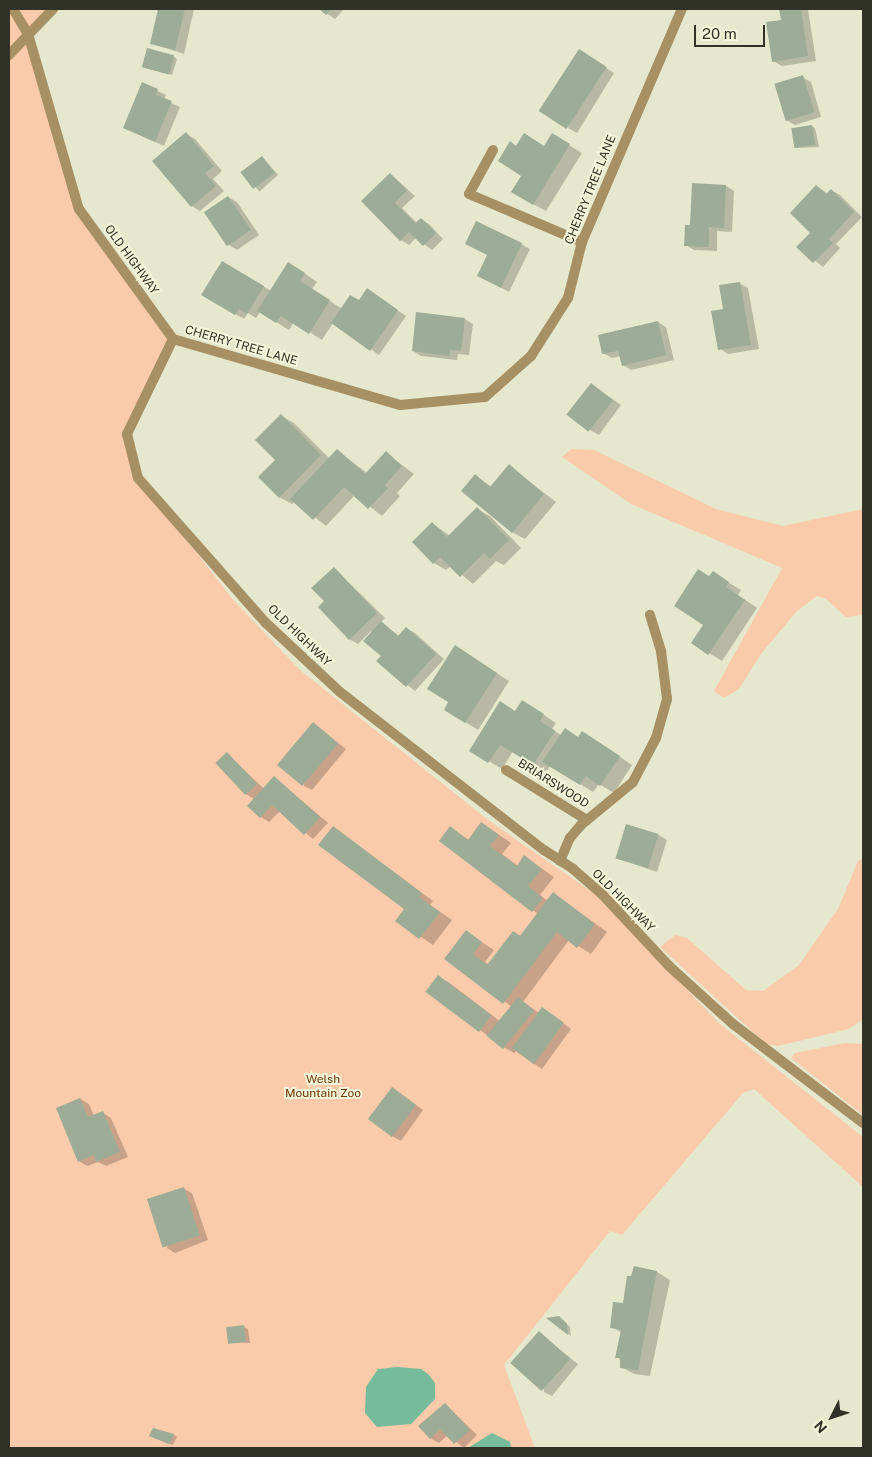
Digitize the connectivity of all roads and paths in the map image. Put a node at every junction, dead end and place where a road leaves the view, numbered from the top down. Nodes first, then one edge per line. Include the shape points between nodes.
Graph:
1 (13, 9) edge
2 (53, 9) edge
3 (682, 9) edge
4 (28, 34) junction
5 (9, 55) edge
6 (493, 150) dead end
7 (582, 242) junction
8 (173, 339) junction
9 (650, 615) dead end
10 (506, 770) dead end
11 (587, 820) junction
12 (560, 861) junction
13 (863, 1123) edge

1 - 4 street, OLD HIGHWAY
2 - 4 street
3 - 7 street, CHERRY TREE LANE
4 - 5 street
4 - 8 street, OLD HIGHWAY via 78,209
6 - 7 street via 469,194
7 - 8 street, CHERRY TREE LANE via 568,298 531,356 485,397 400,405
8 - 12 street, OLD HIGHWAY via 127,434 138,478 266,623 340,692
9 - 11 street, BRIARSWOOD via 661,651 666,700 656,738 633,782
10 - 11 street, BRIARSWOOD
11 - 12 street, BRIARSWOOD via 570,838
12 - 13 street, OLD HIGHWAY via 601,893 668,966 733,1024

